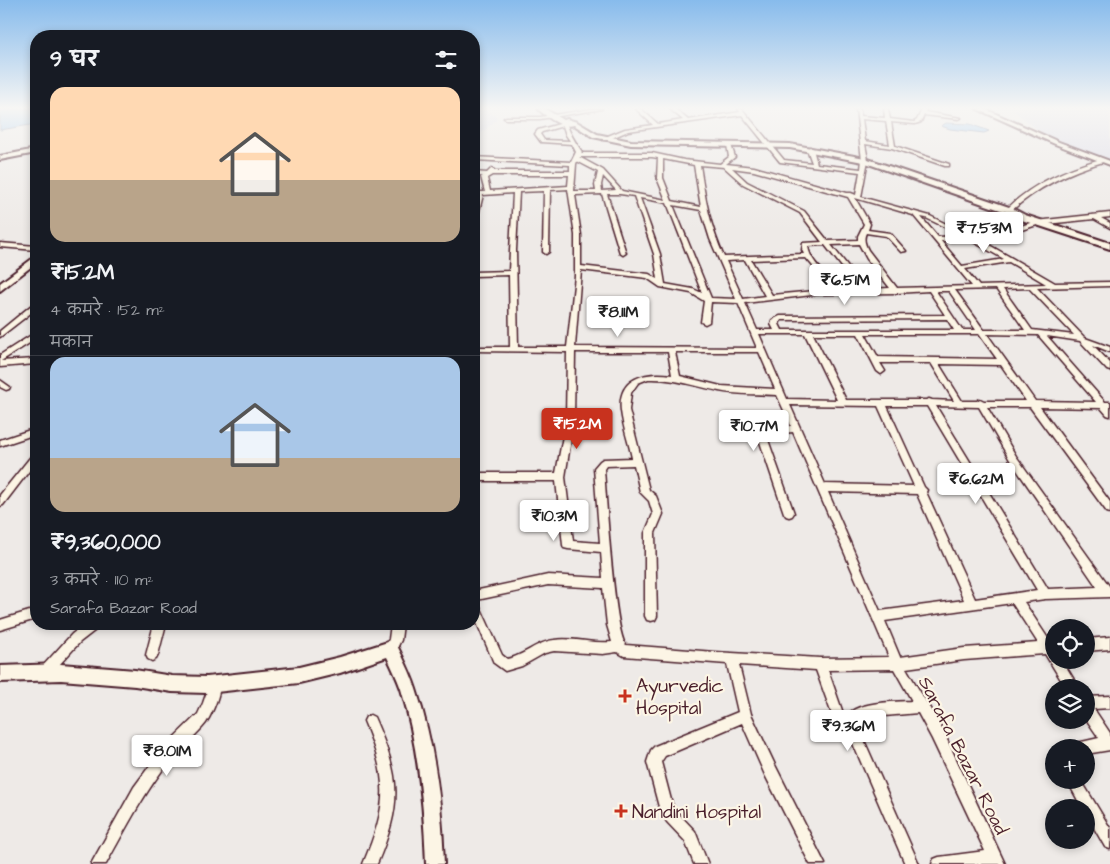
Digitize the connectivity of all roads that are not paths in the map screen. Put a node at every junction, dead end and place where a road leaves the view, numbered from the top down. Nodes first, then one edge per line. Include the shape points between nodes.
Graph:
1 (575, 149) edge
2 (644, 149) edge
3 (731, 149) edge
4 (771, 149) edge
5 (810, 149) edge
6 (811, 149) edge
7 (862, 149) edge
8 (900, 149) edge
9 (1075, 149) edge
10 (30, 152) edge
11 (645, 155) junction
12 (661, 157) junction
13 (0, 158) edge
14 (480, 159) edge
15 (576, 159) junction
16 (491, 160) junction
17 (797, 163) junction
18 (1107, 163) edge
19 (697, 164) junction
20 (862, 164) junction
21 (815, 165) junction
22 (947, 165) dead end
23 (724, 166) junction
24 (601, 171) junction
25 (572, 172) junction
26 (480, 174) edge
27 (489, 174) junction
28 (798, 181) junction
29 (547, 189) junction
30 (571, 190) junction
31 (516, 191) junction
32 (601, 192) junction
33 (620, 192) junction
34 (480, 193) edge
35 (484, 193) junction
36 (849, 194) junction
37 (636, 195) junction
38 (858, 196) junction
39 (669, 202) junction
40 (480, 204) edge
41 (704, 209) junction
42 (1009, 210) junction
43 (914, 211) junction
44 (1110, 215) edge
45 (1021, 216) junction
46 (1094, 216) junction
47 (1040, 222) junction
48 (1110, 226) edge
49 (864, 231) junction
50 (972, 238) junction
51 (935, 239) junction
52 (827, 242) junction
53 (861, 242) junction
54 (979, 242) junction
55 (0, 245) edge
56 (1108, 245) edge
57 (30, 248) edge
58 (903, 251) dead end
59 (546, 252) dead end
60 (623, 253) dead end
61 (808, 256) junction
62 (30, 257) edge
63 (747, 258) junction
64 (722, 259) junction
65 (1011, 260) junction
66 (30, 264) edge
67 (578, 268) junction
68 (960, 268) junction
69 (512, 273) junction
70 (480, 274) edge
71 (0, 281) edge
72 (1110, 284) edge
73 (1054, 285) junction
74 (662, 286) junction
75 (1031, 286) junction
76 (998, 287) junction
77 (0, 288) edge
78 (977, 288) junction
79 (951, 289) junction
80 (932, 290) junction
81 (864, 291) junction
82 (896, 291) junction
83 (842, 292) junction
84 (769, 297) junction
85 (708, 300) junction
86 (742, 300) junction
87 (30, 311) edge
88 (950, 317) junction
89 (705, 322) dead end
90 (755, 332) junction
91 (779, 332) junction
92 (808, 332) junction
93 (860, 332) junction
94 (960, 332) junction
95 (982, 332) junction
96 (1030, 332) junction
97 (1040, 333) junction
98 (0, 335) edge
99 (1083, 339) junction
100 (30, 341) edge
101 (480, 349) edge
102 (514, 349) junction
103 (570, 349) junction
104 (671, 350) junction
105 (762, 350) junction
106 (1110, 350) edge
107 (0, 359) edge
108 (875, 360) junction
109 (933, 361) junction
110 (30, 362) edge
111 (1003, 362) junction
112 (0, 364) edge
113 (1110, 368) edge
114 (881, 372) dead end
115 (676, 377) junction
116 (780, 392) junction
117 (784, 402) junction
118 (880, 402) junction
119 (929, 402) junction
120 (959, 402) junction
121 (980, 402) junction
122 (843, 403) junction
123 (1032, 404) junction
124 (1106, 404) edge
125 (1110, 413) edge
126 (796, 429) junction
127 (30, 433) edge
128 (0, 443) edge
129 (637, 461) junction
130 (30, 464) edge
131 (480, 476) edge
132 (560, 476) junction
133 (823, 488) junction
134 (922, 490) junction
135 (0, 502) edge
136 (1110, 509) edge
137 (790, 513) dead end
138 (606, 548) junction
139 (609, 583) junction
140 (1108, 592) edge
141 (1045, 594) junction
142 (480, 595) edge
143 (1015, 598) junction
144 (971, 603) junction
145 (30, 616) edge
146 (651, 616) dead end
147 (878, 617) junction
148 (480, 618) edge
149 (0, 625) edge
150 (86, 630) edge
151 (158, 630) edge
152 (396, 630) edge
153 (1045, 642) edge
154 (1110, 643) edge
155 (1095, 644) edge
156 (619, 646) junction
157 (391, 648) junction
158 (1045, 654) edge
159 (152, 655) dead end
160 (732, 659) junction
161 (897, 663) junction
162 (820, 664) junction
163 (45, 672) junction
164 (0, 674) edge
165 (215, 684) junction
166 (1110, 702) edge
167 (1095, 703) edge
168 (922, 706) junction
169 (745, 715) junction
170 (838, 716) dead end
171 (370, 721) dead end
172 (1095, 721) edge
173 (1110, 743) edge
174 (1095, 746) edge
175 (1079, 789) edge
176 (1110, 842) edge
177 (996, 861) edge
178 (98, 864) edge
179 (370, 864) edge
180 (435, 864) edge
181 (702, 864) edge
182 (818, 864) edge
183 (912, 864) edge
184 (938, 864) edge

1 - 15 street
2 - 11 street
3 - 23 street via 732,157
4 - 17 street via 779,159
5 - 21 street
6 - 20 main road
7 - 20 street
8 - 22 street
9 - 18 street
10 - 13 main road
11 - 12 street
11 - 15 street
12 - 19 street
12 - 39 street via 660,178
14 - 16 street
15 - 16 street
15 - 24 street
15 - 25 street
16 - 27 street
17 - 21 street
17 - 28 street
18 - 42 street via 1067,171 1046,181
19 - 23 street
19 - 41 street, Sarafa Bazar Road
20 - 21 street
20 - 38 street
20 - 42 main road
20 - 45 main road
23 - 28 street via 754,169
23 - 52 street via 745,183 796,207
24 - 32 street via 598,185
24 - 33 street
25 - 27 street
25 - 30 street
26 - 27 street
27 - 35 street via 484,179
28 - 36 street
29 - 30 street
29 - 31 street
29 - 59 street
30 - 32 street
30 - 67 street via 578,236
31 - 35 street
31 - 69 street
32 - 33 street
32 - 60 street
33 - 37 street
34 - 35 street
35 - 40 street
36 - 38 street
36 - 49 street via 867,224
37 - 39 street
37 - 74 street via 657,254
38 - 43 street
39 - 41 street
39 - 85 street
41 - 64 street, Sarafa Bazar Road
42 - 45 main road
43 - 50 street
43 - 51 street
44 - 46 street
45 - 47 main road
46 - 47 street
46 - 48 street
47 - 54 street
47 - 56 main road
49 - 53 street
49 - 58 street via 888,234
50 - 51 street
50 - 54 street
51 - 68 street
52 - 53 street
52 - 61 street via 805,244
52 - 81 street
53 - 82 street
54 - 65 street
55 - 57 street
61 - 63 street
61 - 83 street
62 - 71 main road
63 - 64 street
63 - 84 street
64 - 86 street, Sarafa Bazar Road
65 - 68 street
65 - 73 street
66 - 77 main road
67 - 74 street via 649,276
67 - 103 street
68 - 78 street
69 - 70 street
69 - 102 street
72 - 73 street
73 - 75 street
74 - 85 street via 693,291
75 - 76 street
75 - 99 street
76 - 78 street
76 - 96 street
78 - 79 street
79 - 80 street
79 - 95 street
80 - 82 street
80 - 88 street
81 - 82 street
81 - 83 street
83 - 84 street
84 - 86 street
85 - 86 street
85 - 89 street
86 - 90 street, Sarafa Bazar Road
87 - 98 street
88 - 91 street via 780,318 775,324
88 - 94 street
90 - 91 street
90 - 105 street, Sarafa Bazar Road
91 - 92 street
92 - 93 street
92 - 122 street
93 - 94 street
93 - 108 street
94 - 95 street
95 - 96 street
95 - 111 street
96 - 97 street
97 - 99 street
97 - 124 street
99 - 106 street
99 - 113 street
100 - 107 street
101 - 102 street
102 - 103 street
103 - 104 street
103 - 132 street via 570,420
104 - 105 street
104 - 115 street
105 - 116 street, Sarafa Bazar Road
108 - 109 street
108 - 114 street
109 - 111 street
109 - 120 street
110 - 112 street
111 - 123 street
115 - 116 street via 727,390
115 - 129 street via 647,376 627,390 625,410
116 - 117 street, Sarafa Bazar Road
117 - 122 street
117 - 126 street, Sarafa Bazar Road
118 - 119 street
118 - 122 street
118 - 134 street
119 - 120 street
119 - 141 street
120 - 121 street
121 - 123 street
121 - 140 street via 1013,458
123 - 124 street
123 - 136 street
124 - 125 street
126 - 133 street, Sarafa Bazar Road
126 - 137 street via 772,431 762,436
127 - 128 street
129 - 138 street via 600,465
129 - 146 street via 645,492 653,499 658,514 650,533
130 - 135 street
131 - 132 street
132 - 138 street via 568,545
133 - 134 street
133 - 147 street, Sarafa Bazar Road
134 - 144 street
138 - 139 street
139 - 142 street via 548,580
139 - 156 street via 613,625
140 - 141 street
141 - 143 street
143 - 144 street
143 - 153 street
144 - 147 street
145 - 149 street
147 - 161 street, Sarafa Bazar Road
148 - 156 street via 498,659 505,665 513,665 541,648 556,645 593,649
150 - 163 street
151 - 159 street
152 - 157 street
154 - 155 street
156 - 160 street via 624,650
157 - 165 street via 299,675
157 - 180 street via 408,686 427,761
158 - 161 street via 964,654
160 - 162 street
160 - 169 street
161 - 162 street
161 - 168 street, Sarafa Bazar Road
162 - 170 street
163 - 164 street
163 - 165 street via 172,684
165 - 178 street via 202,718 167,754 139,792
166 - 167 street
168 - 177 street, Sarafa Bazar Road
168 - 183 street via 862,712 854,715 852,720 854,732
169 - 181 street via 656,755 654,762 666,807 690,836
169 - 182 street
171 - 179 street via 387,766 390,789 386,819
172 - 173 street
173 - 174 street
175 - 176 street
177 - 184 street

